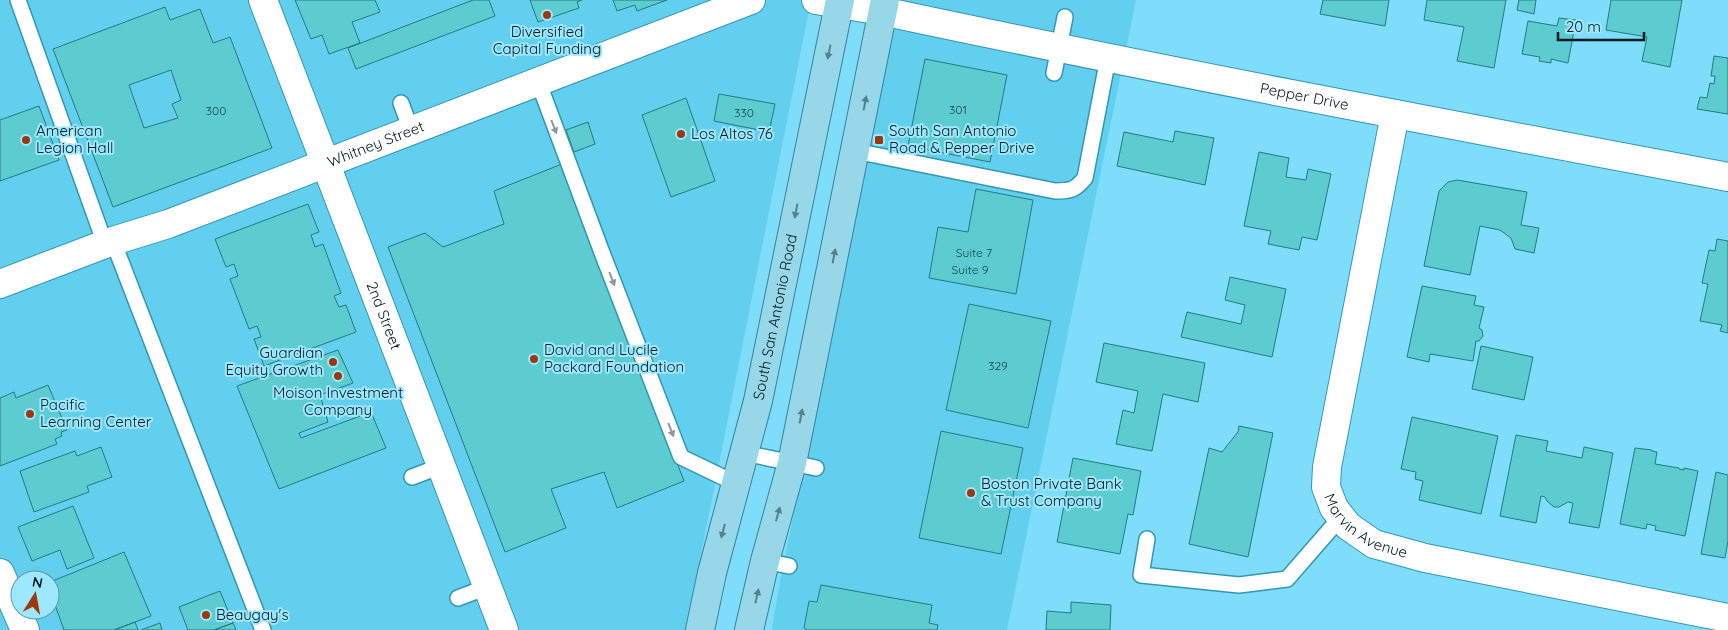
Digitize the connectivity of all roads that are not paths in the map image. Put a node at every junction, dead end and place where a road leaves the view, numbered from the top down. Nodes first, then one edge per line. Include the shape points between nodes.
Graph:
1 (18, 0) edge
2 (263, 0) edge
3 (752, 0) edge
4 (832, 1) edge
5 (884, 6) edge
6 (1065, 17) dead end
7 (1108, 58) junction
8 (1056, 60) junction
9 (538, 81) junction
10 (401, 103) dead end
11 (1395, 114) junction
12 (411, 130) junction
13 (855, 151) junction
14 (324, 163) junction
15 (1728, 177) edge
16 (109, 242) junction
17 (0, 284) edge
18 (744, 453) junction
19 (441, 466) junction
20 (804, 466) junction
21 (412, 477) dead end
22 (735, 484) junction
23 (1341, 517) junction
24 (1147, 539) dead end
25 (0, 573) edge
26 (487, 587) junction
27 (458, 598) dead end
28 (1728, 618) edge
29 (25, 630) edge
30 (262, 630) edge
31 (504, 630) edge
32 (700, 630) edge
33 (749, 630) edge

1 - 16 lane
2 - 14 street, 2nd Street
3 - 9 street, Whitney Street
4 - 5 street
4 -> 18 main road, South San Antonio Road via 758,401
5 - 8 street, Pepper Drive
13 -> 5 main road
6 - 8 lane
7 - 8 street, Pepper Drive
7 - 11 street, Pepper Drive
7 - 13 lane via 1085,178 1077,188 1054,191
9 - 12 street, Whitney Street
9 -> 22 lane via 682,456
10 - 12 lane
11 - 15 street, Pepper Drive
11 - 23 street, Marvin Avenue via 1327,468 1326,487
12 - 14 street, Whitney Street
20 -> 13 main road
14 - 16 street, Whitney Street via 168,224
14 - 19 street, 2nd Street
16 - 17 street, Whitney Street
16 - 30 lane
18 - 20 lane
18 - 22 main road, South San Antonio Road
19 - 21 lane
19 - 26 street, 2nd Street
33 -> 20 main road via 777,564
22 -> 32 main road, South San Antonio Road
23 - 24 lane via 1287,579 1239,585 1141,574
23 - 28 street, Marvin Avenue via 1348,526 1374,544 1425,558
25 - 29 street
26 - 27 lane
26 - 31 street, 2nd Street

